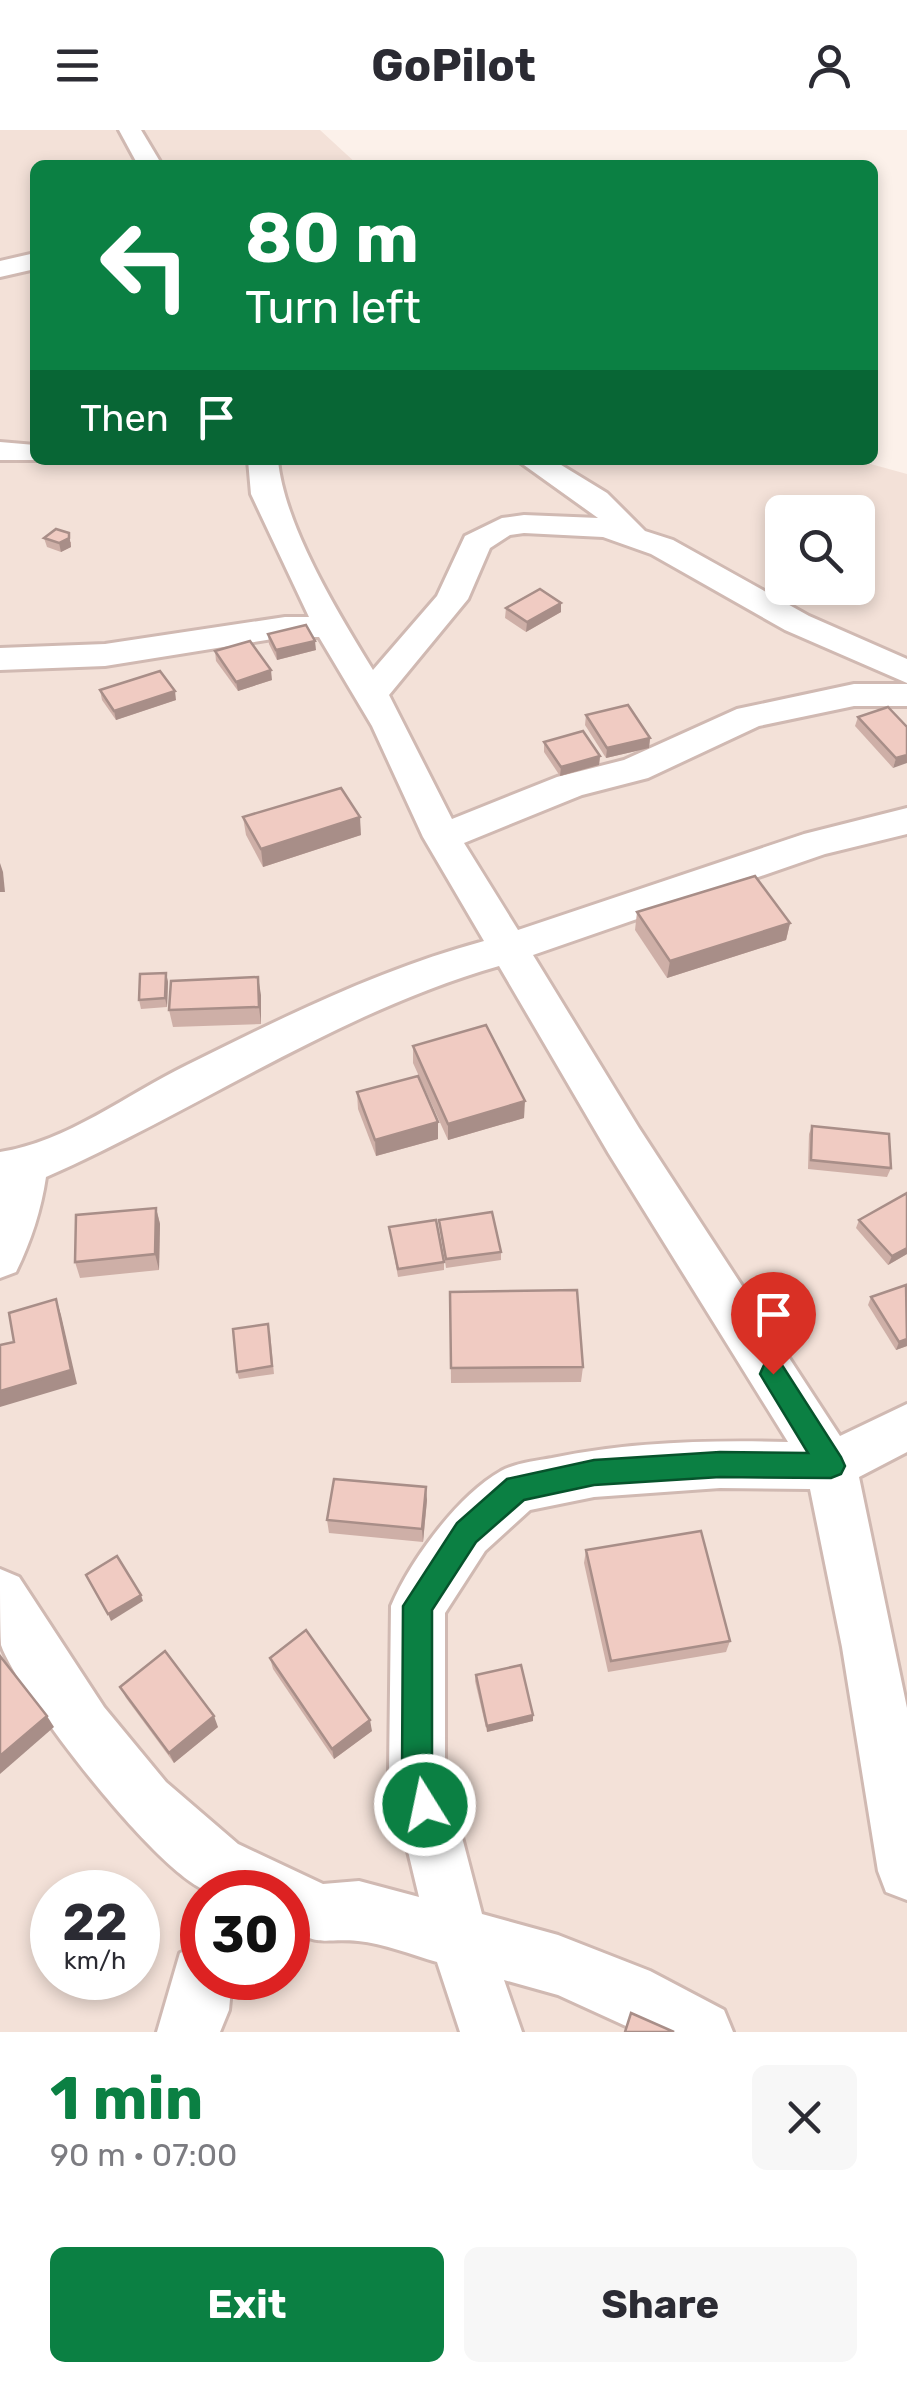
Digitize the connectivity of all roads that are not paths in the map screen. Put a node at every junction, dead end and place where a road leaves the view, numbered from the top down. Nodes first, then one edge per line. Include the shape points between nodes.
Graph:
1 (130, 130) edge
2 (147, 160) edge
3 (30, 262) edge
4 (0, 269) edge
5 (0, 451) edge
6 (30, 454) edge
7 (263, 465) edge
8 (540, 465) edge
9 (633, 536) junction
10 (330, 626) junction
11 (0, 659) edge
12 (907, 672) edge
13 (372, 694) junction
14 (907, 695) edge
15 (907, 822) edge
16 (442, 837) junction
17 (511, 948) junction
18 (13, 1168) edge
19 (0, 1258) edge
20 (907, 1427) edge
21 (831, 1466) junction
22 (0, 1595) edge
23 (888, 1643) edge
24 (207, 1870) edge
25 (907, 1871) edge
26 (310, 1909) edge
27 (458, 1936) junction
28 (199, 2000) edge
29 (188, 2032) edge
30 (491, 2032) edge
31 (702, 2032) edge

1 - 2 street
3 - 4 street
5 - 6 street
7 - 10 street via 266,494
8 - 9 street via 596,499
9 - 12 street
9 - 13 street via 580,525 502,528 476,544 452,599
10 - 11 street via 106,655
10 - 13 street
13 - 16 street
14 - 16 street via 854,696 749,717 635,769 570,786
15 - 17 street via 817,843
16 - 17 street
17 - 18 street via 425,972 84,1141
17 - 21 street
18 - 19 street via 18,1212
20 - 21 street
21 - 23 street
21 - 27 street via 594,1472 517,1488 466,1533 418,1606 417,1772
22 - 24 street via 84,1728
23 - 25 street
26 - 27 street via 360,1911
27 - 30 street
27 - 31 street via 558,1965
28 - 29 street

